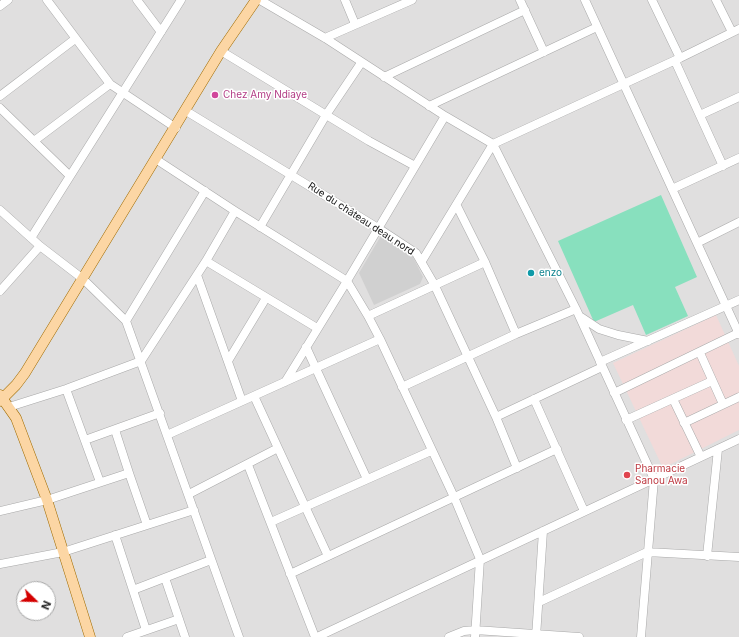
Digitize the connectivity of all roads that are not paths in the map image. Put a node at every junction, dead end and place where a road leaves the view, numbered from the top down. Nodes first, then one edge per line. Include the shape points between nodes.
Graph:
1 (46, 0) edge
2 (137, 0) edge
3 (181, 0) edge
4 (256, 0) edge
5 (260, 0) edge
6 (345, 0) edge
7 (412, 0) edge
8 (520, 0) edge
9 (585, 0) edge
10 (716, 0) edge
11 (654, 1) edge
12 (525, 10) junction
13 (355, 24) junction
14 (597, 27) junction
15 (736, 31) edge
16 (161, 32) junction
17 (325, 38) junction
18 (75, 39) junction
19 (222, 52) junction
20 (544, 52) junction
21 (678, 59) junction
22 (362, 63) junction
23 (384, 76) junction
24 (110, 84) junction
25 (624, 84) junction
26 (122, 93) junction
27 (0, 96) edge
28 (739, 97) edge
29 (429, 106) junction
30 (0, 108) edge
31 (186, 111) junction
32 (326, 115) junction
33 (700, 115) junction
34 (445, 116) junction
35 (176, 128) junction
36 (34, 141) junction
37 (493, 144) junction
38 (739, 158) edge
39 (157, 160) junction
40 (415, 166) junction
41 (723, 166) junction
42 (70, 175) junction
43 (292, 175) junction
44 (672, 189) junction
45 (205, 191) junction
46 (457, 206) junction
47 (0, 210) edge
48 (235, 211) junction
49 (739, 222) edge
50 (260, 227) junction
51 (378, 228) junction
52 (31, 238) junction
53 (697, 243) junction
54 (40, 246) junction
55 (206, 261) junction
56 (422, 262) junction
57 (485, 262) junction
58 (197, 275) junction
59 (83, 279) junction
60 (348, 281) junction
61 (434, 284) junction
62 (0, 291) edge
63 (266, 298) junction
64 (739, 300) edge
65 (726, 306) junction
66 (577, 312) junction
67 (368, 316) junction
68 (126, 321) junction
69 (318, 328) junction
70 (516, 334) junction
71 (739, 334) edge
72 (380, 339) junction
73 (648, 341) junction
74 (306, 347) junction
75 (700, 352) junction
76 (468, 357) junction
77 (141, 360) junction
78 (228, 361) junction
79 (601, 365) junction
80 (315, 368) junction
81 (712, 381) junction
82 (285, 382) junction
83 (402, 387) junction
84 (66, 389) junction
85 (614, 393) junction
86 (254, 396) junction
87 (739, 396) edge
88 (534, 399) junction
89 (672, 399) junction
90 (3, 401) edge
91 (242, 401) junction
92 (723, 404) junction
93 (160, 413) junction
94 (496, 417) junction
95 (626, 420) junction
96 (684, 424) junction
97 (115, 430) junction
98 (168, 435) junction
99 (739, 439) edge
100 (85, 440) junction
101 (278, 448) junction
102 (557, 449) junction
103 (718, 449) junction
104 (431, 451) junction
105 (701, 457) junction
106 (248, 465) junction
107 (517, 468) junction
108 (129, 473) junction
109 (367, 479) junction
110 (654, 479) junction
111 (100, 482) junction
112 (189, 494) junction
113 (454, 497) junction
114 (47, 500) junction
115 (305, 506) junction
116 (194, 510) junction
117 (0, 511) edge
118 (584, 511) junction
119 (271, 522) junction
120 (147, 525) junction
121 (543, 531) junction
122 (115, 535) junction
123 (63, 552) junction
124 (647, 552) junction
125 (328, 556) junction
126 (707, 556) junction
127 (739, 557) edge
128 (480, 559) junction
129 (211, 560) junction
130 (0, 564) edge
131 (290, 574) junction
132 (165, 578) junction
133 (133, 590) junction
134 (539, 602) junction
135 (179, 620) junction
136 (146, 630) junction
137 (475, 634) edge
138 (537, 636) edge
139 (90, 637) edge
140 (127, 637) edge
141 (185, 637) edge
142 (239, 637) edge
143 (316, 637) edge
144 (449, 637) edge
145 (579, 637) edge
146 (641, 637) edge

1 - 18 street
2 - 16 street
3 - 16 street
4 - 19 main road
5 - 17 street
6 - 13 street
7 - 13 street
8 - 12 street
9 - 14 street
10 - 15 street
11 - 21 street
12 - 20 street
12 - 23 street
13 - 17 street
14 - 20 street
14 - 25 street
15 - 21 street
16 - 26 street
17 - 22 street
18 - 24 street
18 - 27 street
19 - 31 main road
19 - 32 street
20 - 29 street
21 - 25 street
21 - 33 street
22 - 23 street
22 - 32 street
23 - 29 street
24 - 26 street
24 - 36 street
25 - 37 street
25 - 44 street
26 - 35 street
26 - 42 street
28 - 33 street
29 - 34 street
30 - 36 street
31 - 35 main road
31 - 43 street, Rue du château deau nord
32 - 40 street
32 - 43 street
33 - 41 street
34 - 37 street
34 - 40 street
35 - 39 main road
36 - 42 street
37 - 46 street
37 - 66 street
38 - 41 street
39 - 45 street
39 - 59 main road
40 - 51 street
41 - 44 street
42 - 52 street
43 - 50 street
43 - 51 street, Rue du château deau nord
44 - 53 street
45 - 48 street
45 - 68 street
46 - 56 street
46 - 57 street
47 - 52 street
48 - 50 street
48 - 55 street
49 - 53 street
50 - 60 street
51 - 56 street, Rue du château deau nord via 407,246
51 - 60 street
52 - 54 street
53 - 65 street
54 - 59 street
54 - 62 street
55 - 58 street
55 - 63 street
56 - 61 street, Rue du château deau nord
57 - 61 street
57 - 70 street
58 - 77 street
58 - 78 street
59 - 68 street
59 - 90 main road via 25,373
60 - 67 street
60 - 69 street
61 - 67 street
61 - 76 street, Rue du château deau nord
63 - 69 street
63 - 78 street
64 - 65 street
65 - 71 street
65 - 73 street
66 - 70 street
66 - 73 street via 598,329
66 - 79 street
67 - 72 street
68 - 77 street
69 - 74 street
70 - 76 street
71 - 75 street
72 - 80 street
72 - 83 street
73 - 79 street
74 - 80 street
74 - 82 street
75 - 81 street
75 - 85 street
76 - 83 street
76 - 94 street, Rue du château deau nord
77 - 84 street
77 - 93 street
78 - 91 street
79 - 85 street
79 - 88 street
80 - 82 street
80 - 109 street
81 - 89 street
81 - 92 street
82 - 86 street
83 - 104 street
84 - 90 street
84 - 100 street
85 - 95 street
86 - 91 street
86 - 101 street
87 - 92 street
88 - 94 street
88 - 102 street
89 - 95 street
89 - 96 street
90 - 114 main road via 16,418
91 - 98 street
92 - 96 street
93 - 97 street
93 - 98 street
94 - 107 street, Rue du château deau nord
95 - 110 street
96 - 105 street
97 - 100 street
97 - 108 street
98 - 112 street
99 - 103 street
100 - 111 street
101 - 106 street
101 - 115 street
102 - 107 street
102 - 118 street
103 - 105 street
103 - 126 street
104 - 109 street
104 - 113 street
105 - 110 street
106 - 112 street
106 - 119 street
107 - 113 street
108 - 111 street
108 - 120 street
109 - 115 street
110 - 118 street
110 - 124 street
111 - 114 street
112 - 116 street
113 - 125 street
113 - 128 street
114 - 117 street
114 - 123 main road
115 - 119 street
115 - 125 street
116 - 120 street
116 - 129 street
118 - 121 street
119 - 131 street
120 - 122 street
121 - 128 street
121 - 134 street
122 - 123 street
122 - 133 street
123 - 130 street
123 - 139 main road
124 - 126 street
124 - 134 street
124 - 146 street
125 - 131 street
126 - 127 street
128 - 137 street
128 - 143 street
129 - 132 street
129 - 142 street
131 - 143 street
132 - 133 street
132 - 135 street
133 - 136 street
134 - 138 street
135 - 136 street
135 - 141 street
136 - 140 street
137 - 138 street
137 - 144 street via 464,631
138 - 145 street

